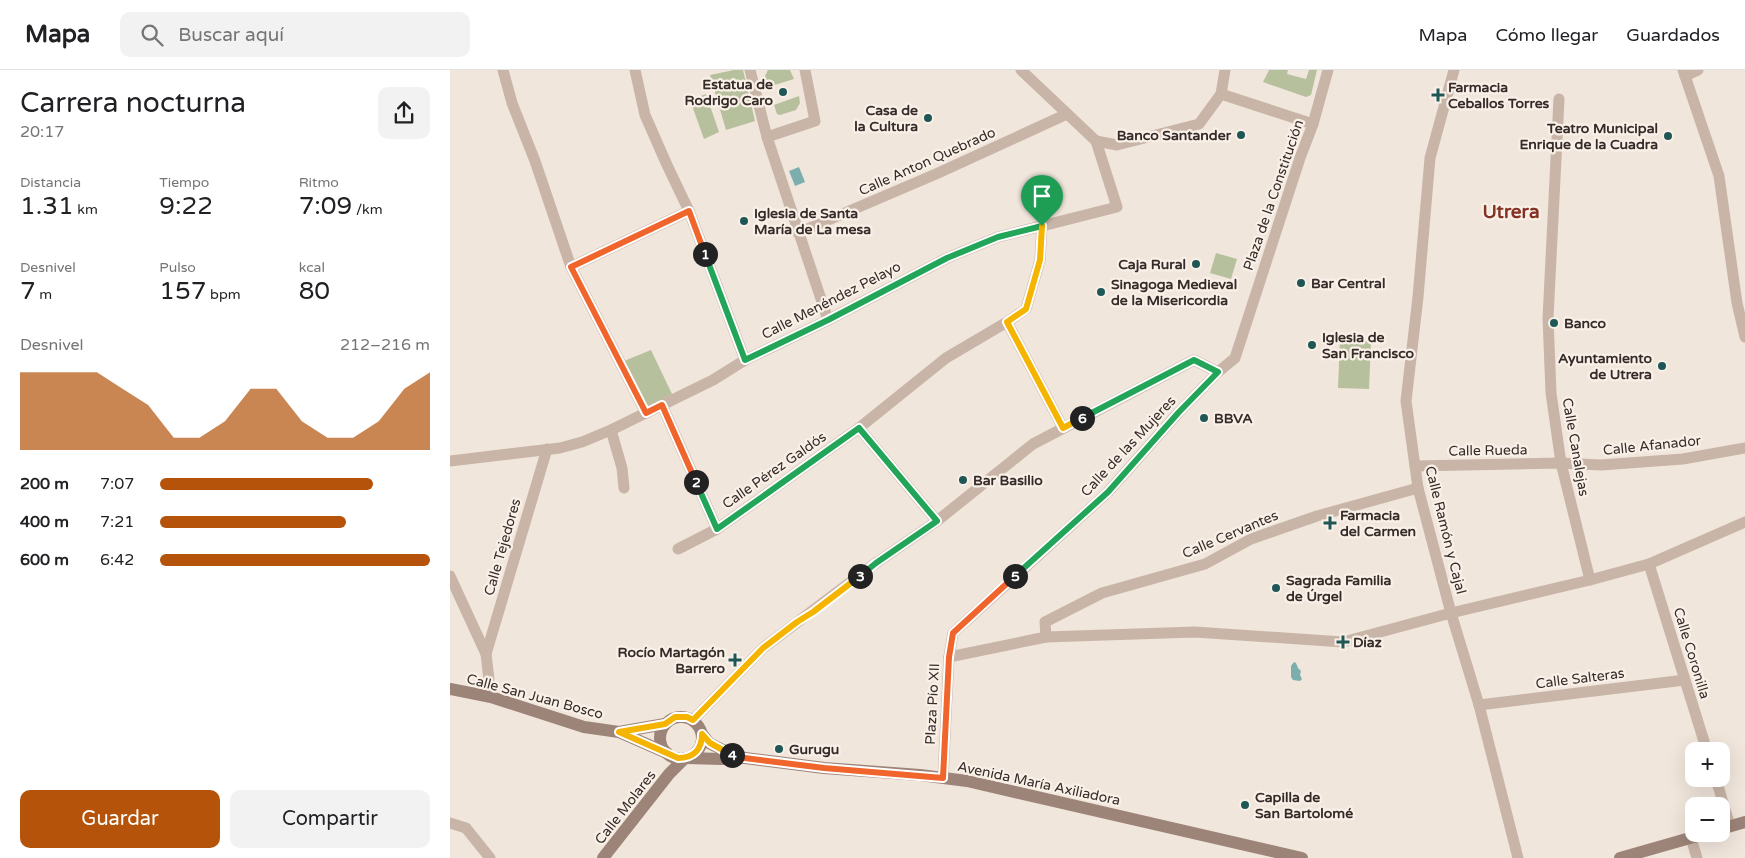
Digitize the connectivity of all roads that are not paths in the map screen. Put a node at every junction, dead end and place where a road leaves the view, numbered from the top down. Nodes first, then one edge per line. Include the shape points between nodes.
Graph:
1 (504, 70) edge
2 (635, 70) edge
3 (750, 70) edge
4 (805, 70) edge
5 (1021, 70) edge
6 (1225, 70) edge
7 (1328, 70) edge
8 (1454, 70) edge
9 (1698, 70) edge
10 (1684, 73) edge
11 (1221, 94) junction
12 (1559, 99) dead end
13 (1067, 114) junction
14 (1313, 124) junction
15 (767, 137) junction
16 (1096, 141) junction
17 (689, 211) junction
18 (1042, 226) junction
19 (798, 233) junction
20 (571, 267) junction
21 (1741, 302) edge
22 (828, 320) junction
23 (1007, 322) junction
24 (1745, 337) edge
25 (1235, 358) joint
26 (745, 360) junction
27 (1218, 372) junction
28 (662, 405) junction
29 (646, 413) junction
30 (859, 428) junction
31 (1063, 428) junction
32 (611, 430) junction
33 (1745, 448) edge
34 (547, 449) junction
35 (450, 461) edge
36 (1561, 463) junction
37 (1415, 466) junction
38 (624, 488) dead end
39 (1418, 488) junction
40 (937, 521) junction
41 (1745, 522) edge
42 (717, 529) junction
43 (678, 549) dead end
44 (1649, 564) junction
45 (450, 576) edge
46 (1590, 580) junction
47 (1451, 613) junction
48 (953, 633) joint
49 (1046, 637) junction
50 (486, 654) junction
51 (949, 657) junction
52 (1685, 680) junction
53 (450, 689) edge
54 (491, 697) junction
55 (1479, 705) junction
56 (693, 720) junction
57 (665, 724) junction
58 (619, 732) junction
59 (702, 734) junction
60 (1704, 742) edge
61 (678, 757) junction
62 (737, 757) junction
63 (943, 778) junction
64 (1745, 822) edge
65 (450, 824) edge
66 (1730, 826) edge
67 (1685, 840) edge
68 (1692, 842) edge
69 (490, 858) edge
70 (604, 858) edge
71 (1302, 858) edge
72 (1518, 858) edge
73 (1620, 858) edge
74 (1696, 858) edge

1 - 20 street via 512,104
2 - 17 street via 646,115
3 - 15 street
4 - 15 street via 815,121
5 - 13 street
6 - 11 street
7 - 14 street, Plaza de la Constitución
8 - 37 street, Calle Ramón y Cajal via 1430,158 1406,401
9 - 10 street
10 - 21 street via 1719,176
11 - 14 street
11 - 16 street via 1199,124 1117,144
12 - 36 street, Calle Canalejas via 1548,318 1551,393
13 - 16 street
13 - 19 street, Calle Anton Quebrado
14 - 25 street, Plaza de la Constitución
15 - 19 street
16 - 18 street, Calle Menéndez Pelayo via 1117,207
17 - 20 street
17 - 26 street
18 - 22 street, Calle Menéndez Pelayo via 998,237 947,258
18 - 23 street, Calle Pérez Galdós via 1040,260 1026,309
19 - 22 street
20 - 29 street
21 - 24 street
22 - 26 street, Calle Menéndez Pelayo
23 - 30 street, Calle Pérez Galdós via 946,358
23 - 31 street
25 - 27 street, Calle de las Mujeres
26 - 28 street, Calle Menéndez Pelayo
27 - 31 street via 1194,360
27 - 48 street, Calle de las Mujeres via 1108,492
28 - 29 street, Calle Menéndez Pelayo
28 - 42 street
29 - 32 street, Calle Menéndez Pelayo
30 - 40 street
30 - 42 street, Calle Pérez Galdós
31 - 40 street via 1033,444
32 - 34 street, Calle Menéndez Pelayo via 582,442
32 - 38 street
33 - 36 street, Calle Afanador via 1683,459 1601,465
34 - 35 street, Calle Menéndez Pelayo
34 - 50 street, Calle Tejedores
36 - 37 street, Calle Rueda
36 - 46 street, Calle Canalejas
37 - 39 street, Calle Ramón y Cajal
39 - 47 street, Calle Ramón y Cajal
39 - 49 street, Calle Cervantes via 1316,516 1251,540 1205,564 1102,593 1045,622
40 - 56 street via 763,648
41 - 44 street
42 - 43 street, Calle Pérez Galdós
44 - 46 street
44 - 52 street, Calle Coronilla
45 - 50 street
46 - 47 street
47 - 49 street via 1343,642 1195,632
47 - 55 street, Calle Ramón y Cajal
48 - 51 street, Plaza Pío XII
49 - 51 street
50 - 54 street
51 - 63 street, Plaza Pío XII
52 - 55 street, Calle Salteras
52 - 60 street, Calle Coronilla
53 - 54 street, Calle San Juan Bosco
54 - 58 street, Calle San Juan Bosco via 584,728
55 - 72 street, Calle Ramón y Cajal
56 - 57 street via 675,717
56 - 59 street
57 - 58 street
57 - 61 street via 661,742
58 - 61 street, Calle San Juan Bosco
59 - 61 street via 701,746 693,755
59 - 62 street via 710,743
61 - 62 street, Calle San Juan Bosco
61 - 70 street, Calle Molares via 669,774
62 - 63 street, Avenida María Axiliadora
63 - 71 street, Avenida María Axiliadora via 1002,788
64 - 66 street
65 - 69 street via 466,828
67 - 73 street
68 - 74 street

